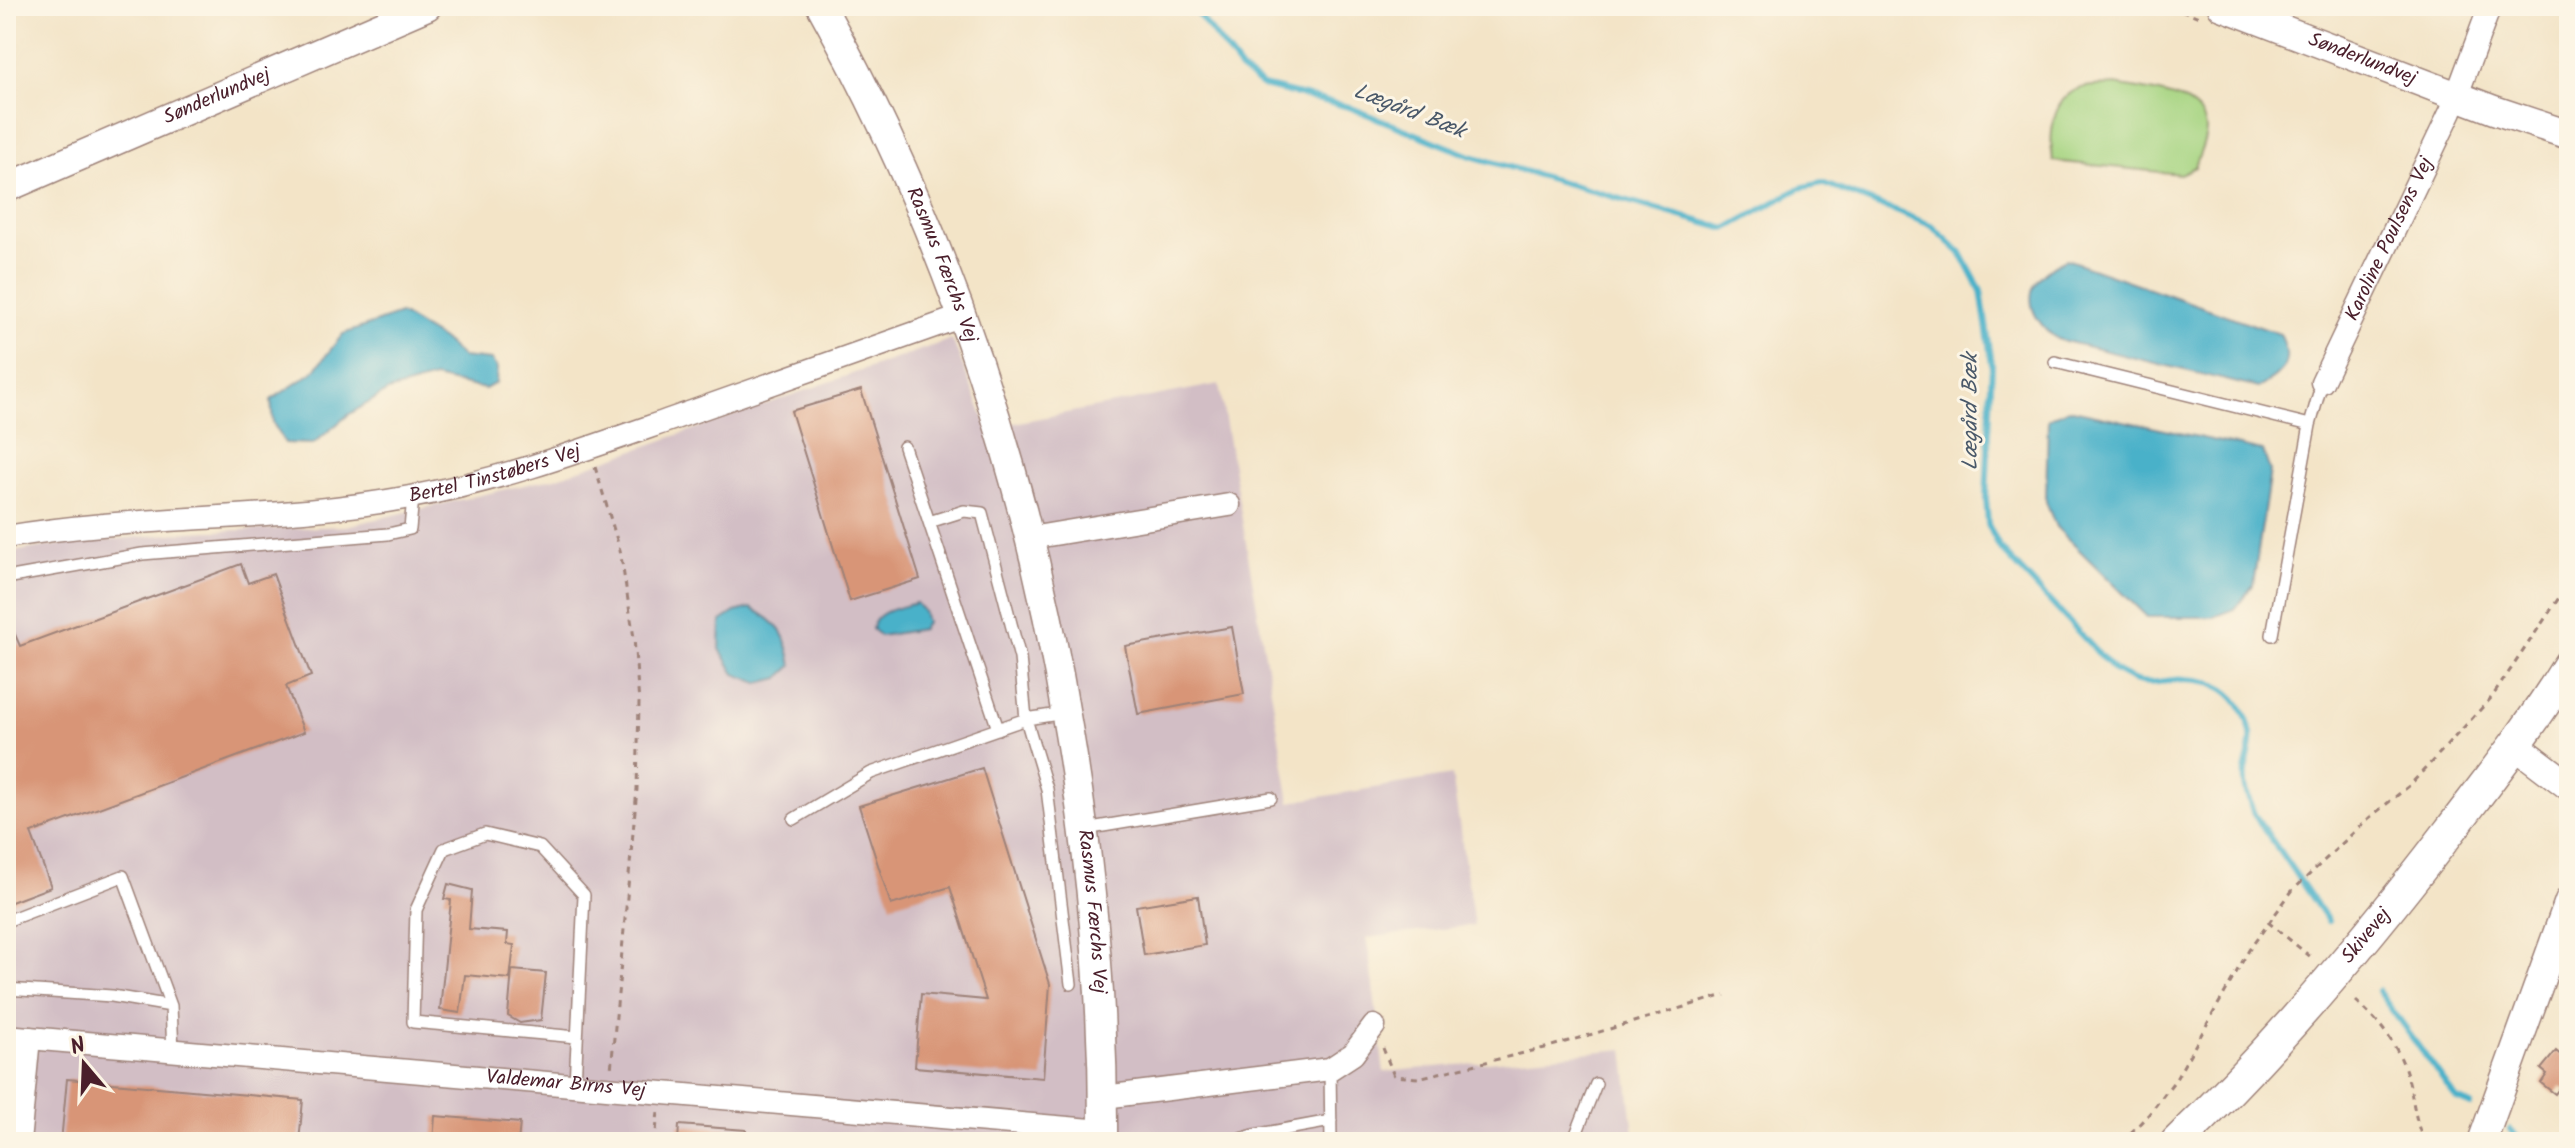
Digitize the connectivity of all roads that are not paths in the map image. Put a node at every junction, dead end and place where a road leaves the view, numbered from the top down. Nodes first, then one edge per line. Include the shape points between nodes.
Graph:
1 (427, 6) edge
2 (821, 6) edge
3 (2222, 6) edge
4 (2490, 6) edge
5 (2457, 96) junction
6 (2569, 135) edge
7 (6, 188) edge
8 (963, 316) junction
9 (2055, 362) dead end
10 (2322, 382) joint
11 (2310, 425) junction
12 (904, 447) dead end
13 (413, 497) junction
14 (1229, 505) dead end
15 (929, 522) junction
16 (6, 537) edge
17 (1030, 538) junction
18 (6, 578) edge
19 (2272, 635) dead end
20 (2569, 665) edge
21 (1066, 713) junction
22 (1026, 719) junction
23 (998, 729) junction
24 (2515, 745) junction
25 (2569, 786) edge
26 (1271, 798) dead end
27 (794, 819) dead end
28 (1085, 829) junction
29 (2569, 901) edge
30 (6, 921) edge
31 (1071, 984) dead end
32 (6, 989) edge
33 (171, 1006) junction
34 (1374, 1026) road end
35 (17, 1037) edge
36 (577, 1037) junction
37 (173, 1052) junction
38 (1330, 1069) junction
39 (1596, 1084) dead end
40 (575, 1085) junction
41 (1104, 1097) junction
42 (1331, 1121) junction
43 (1103, 1137) edge
44 (19, 1142) edge
45 (1230, 1142) edge
46 (1331, 1142) edge
47 (1573, 1142) edge
48 (2177, 1142) edge
49 (2482, 1142) edge

1 - 7 street, Sønderlundvej
2 - 8 street, Rasmus Færchs Vej via 887,132
3 - 5 street, Sønderlundvej
4 - 5 street, Karoline Poulsens Vej
5 - 6 street, Sønderlundvej
5 - 10 street, Karoline Poulsens Vej
8 - 13 street, Bertel Tinstøbers Vej via 589,448
8 - 17 street, Rasmus Færchs Vej
9 - 11 lane
10 - 11 lane
11 - 19 lane
12 - 15 lane
13 - 16 street, Bertel Tinstøbers Vej
13 - 18 lane via 410,529 388,534 142,554
14 - 17 street
15 - 22 lane via 964,511 982,513 1020,658
15 - 23 lane
17 - 21 street, Rasmus Færchs Vej
20 - 24 main road, Skivevej
21 - 22 lane
21 - 28 street, Rasmus Færchs Vej
22 - 23 lane
22 - 31 lane via 1047,789
23 - 27 lane via 871,773
24 - 25 street
24 - 48 main road, Skivevej via 2383,918 2301,1014
26 - 28 lane
28 - 41 street, Rasmus Færchs Vej
29 - 49 street
30 - 33 lane via 123,876
32 - 33 lane
33 - 37 lane
34 - 38 street via 1353,1054
35 - 37 street, Valdemar Birns Vej
35 - 44 street, Valdemar Birns Vej
36 - 36 lane via 584,895 540,847 485,834 444,849 416,910 413,1022
36 - 40 lane
37 - 40 street, Valdemar Birns Vej
38 - 41 street
38 - 42 lane
39 - 47 lane
40 - 43 street, Valdemar Birns Vej
41 - 43 street, Rasmus Færchs Vej
42 - 45 lane
42 - 46 lane

